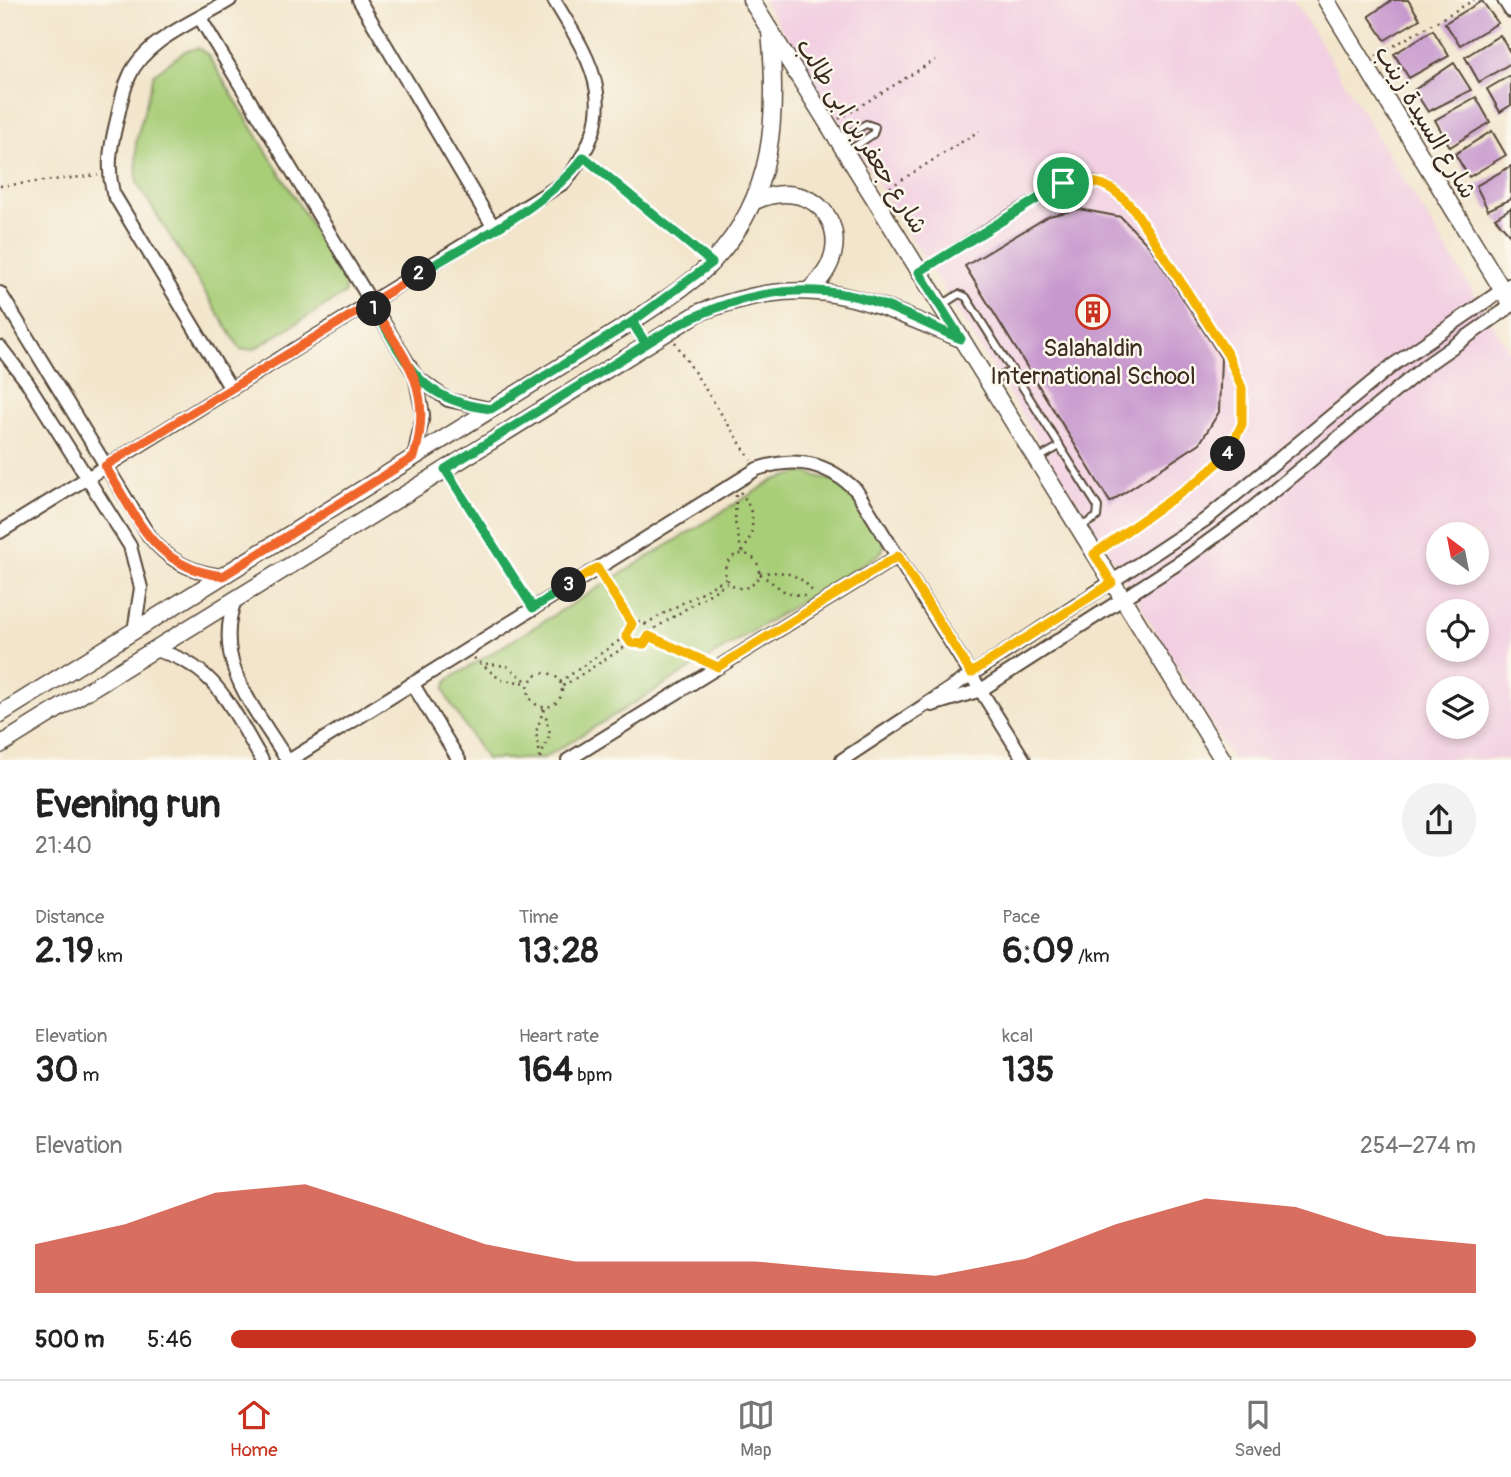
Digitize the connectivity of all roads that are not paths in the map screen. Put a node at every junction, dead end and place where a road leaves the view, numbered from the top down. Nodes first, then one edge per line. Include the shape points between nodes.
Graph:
1 (230, 0) edge
2 (359, 0) edge
3 (554, 0) edge
4 (751, 0) edge
5 (1326, 0) edge
6 (1504, 0) edge
7 (1511, 11) edge
8 (200, 18) junction
9 (770, 31) junction
10 (841, 146) junction
11 (755, 201) junction
12 (494, 228) junction
13 (919, 272) junction
14 (1506, 287) edge
15 (810, 290) junction
16 (0, 293) edge
17 (371, 303) junction
18 (1511, 305) edge
19 (940, 306) junction
20 (632, 322) junction
21 (961, 339) junction
22 (646, 344) junction
23 (0, 347) edge
24 (1012, 370) junction
25 (415, 375) junction
26 (988, 383) junction
27 (231, 389) junction
28 (491, 409) junction
29 (1060, 446) junction
30 (414, 457) junction
31 (1036, 460) junction
32 (105, 466) junction
33 (87, 477) junction
34 (1078, 528) junction
35 (0, 532) edge
36 (1094, 554) junction
37 (898, 556) junction
38 (223, 576) junction
39 (1112, 583) junction
40 (235, 600) junction
41 (1123, 601) junction
42 (134, 631) junction
43 (153, 650) junction
44 (971, 673) junction
45 (412, 683) junction
46 (981, 690) junction
47 (928, 705) junction
48 (0, 714) edge
49 (3, 737) edge
50 (262, 760) edge
51 (289, 760) edge
52 (459, 760) edge
53 (568, 760) edge
54 (842, 760) edge
55 (1024, 760) edge
56 (1223, 760) edge

1 - 8 street
2 - 12 street
3 - 12 street via 594,73 598,101 595,130 584,157 565,182
4 - 9 street, شارع جعفر بن ابى طالب
5 - 14 street, شارع السيدة زينب
6 - 7 street
8 - 17 street
8 - 27 street via 156,45 129,76 109,152 108,174 113,192
9 - 10 street, شارع جعفر بن ابى طالب
9 - 11 street via 774,120 769,162
10 - 10 lane via 873,134 875,127 866,124
10 - 13 street, شارع جعفر بن ابى طالب
11 - 15 street via 795,194 819,206 828,217 836,243 834,257 829,270
11 - 20 street via 712,263
12 - 17 street
13 - 19 street, شارع جعفر بن ابى طالب
13 - 36 lane via 1063,183 1091,180 1117,190 1135,211 1228,355 1242,388 1242,424 1226,456
14 - 18 street, شارع السيدة زينب
14 - 39 street via 1393,365 1205,520
15 - 21 street via 885,306
15 - 22 street via 736,299 700,312
16 - 32 street
17 - 25 street
17 - 27 street
18 - 41 street via 1392,391 1242,516
19 - 21 street, شارع جعفر بن ابى طالب
19 - 24 lane via 959,294 966,297
20 - 22 street
20 - 28 street
21 - 26 street, شارع جعفر بن ابى طالب
22 - 40 street
23 - 33 street
24 - 26 lane
24 - 29 lane
25 - 28 street via 448,400
25 - 30 street via 423,415
26 - 31 street, شارع جعفر بن ابى طالب
27 - 32 street
28 - 30 street
29 - 31 lane
29 - 34 lane via 1099,513
30 - 38 street
31 - 34 street, شارع جعفر بن ابى طالب
32 - 33 street
32 - 38 street via 163,553 180,566
33 - 35 street
33 - 42 street via 138,567 140,610
34 - 36 street, شارع جعفر بن ابى طالب
36 - 39 street, شارع جعفر بن ابى طالب
37 - 44 street
37 - 45 street via 856,490 840,475 821,465 778,462 757,469
37 - 53 street
38 - 42 street
39 - 41 street, شارع جعفر بن ابى طالب
39 - 44 street
40 - 43 street
40 - 51 street via 226,636 231,664
41 - 46 street
41 - 56 street, شارع جعفر بن ابى طالب
42 - 48 street
43 - 49 street
43 - 50 street via 172,654 204,671
44 - 46 street
44 - 47 street
45 - 51 street
45 - 52 street
46 - 47 street
46 - 55 street
47 - 54 street

